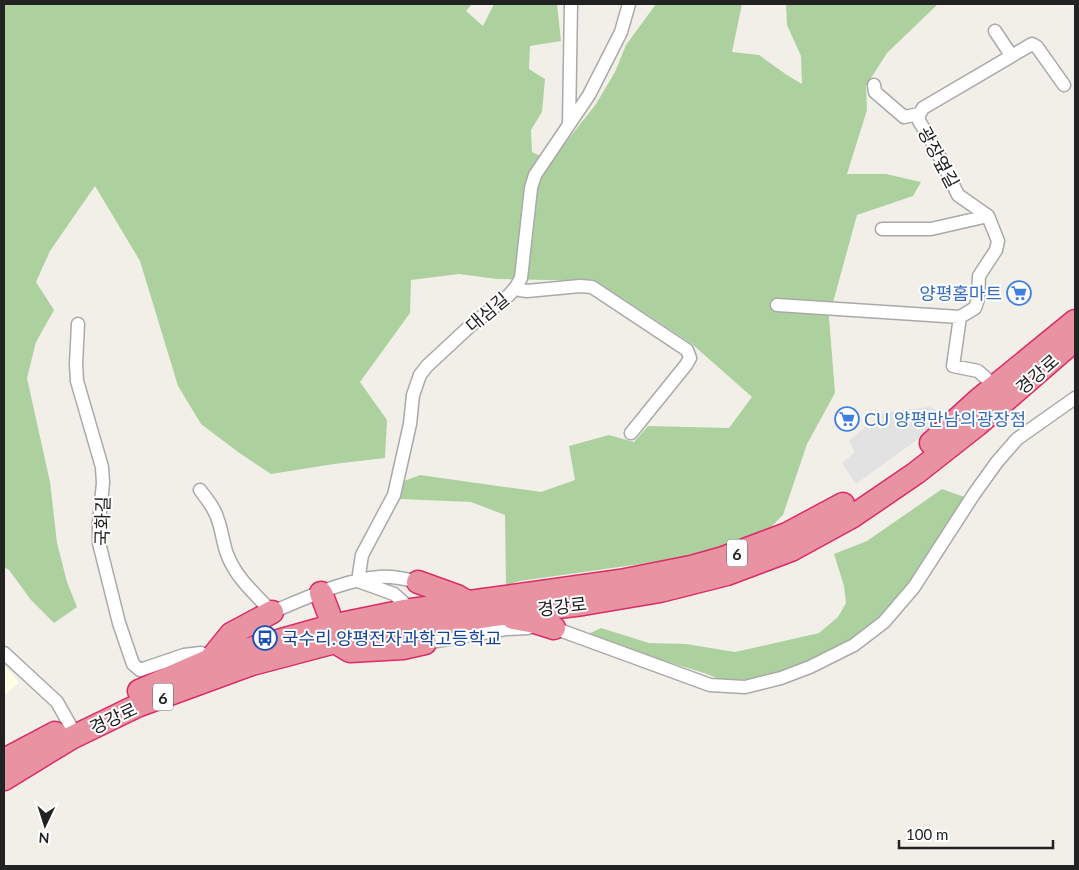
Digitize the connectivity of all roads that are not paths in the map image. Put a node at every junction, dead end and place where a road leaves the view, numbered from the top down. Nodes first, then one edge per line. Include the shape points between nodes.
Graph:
1 (571, 4) edge
2 (630, 4) edge
3 (995, 31) dead end
4 (1011, 55) junction
5 (874, 85) dead end
6 (1064, 85) dead end
7 (919, 114) junction
8 (569, 124) junction
9 (988, 216) junction
10 (882, 229) dead end
11 (516, 288) junction
12 (777, 305) dead end
13 (960, 318) junction
14 (1075, 321) edge
15 (78, 324) dead end
16 (1075, 340) edge
17 (996, 387) junction
18 (1075, 398) edge
19 (631, 433) dead end
20 (200, 490) dead end
21 (358, 581) junction
22 (418, 582) joint
23 (320, 593) junction
24 (402, 602) dead end
25 (469, 603) junction
26 (272, 612) junction
27 (494, 615) junction
28 (554, 628) junction
29 (333, 634) junction
30 (425, 641) joint
31 (4, 653) edge
32 (210, 660) junction
33 (70, 725) junction
34 (4, 760) edge
35 (4, 780) edge

1 - 8 street
2 - 8 street, 대심길 via 621,32 589,95
3 - 4 street
4 - 6 street, 광장옆길 via 1032,44
4 - 7 street, 광장옆길 via 923,108
5 - 7 street via 875,92 904,116
7 - 9 street, 광장옆길 via 919,121 958,195
8 - 11 street, 대심길 via 535,175 521,278
9 - 10 street via 931,229
9 - 13 street via 998,241 996,250 980,276 975,308
11 - 19 street via 527,291 592,287 687,350 690,358 686,365
11 - 21 street, 대심길 via 420,375 394,495 362,555
12 - 13 street
13 - 17 street via 953,366 978,371
14 - 17 highway, 경강로 / 6
15 - 32 street, 국화길 via 77,381 102,467 99,544 119,624 133,664 140,670 184,655 201,653
16 - 27 highway, 경강로 / 6 via 916,473 853,516 791,550 727,574 669,589
17 - 25 highway, 경강로 / 6 via 943,434 881,479 787,534 723,558 674,571
18 - 28 street via 1017,440 997,462 914,587 884,622 854,645 810,667 753,686 710,685
20 - 26 street via 218,518 227,554 236,570
21 - 22 street via 379,577
21 - 23 street
21 - 24 street via 394,594
22 - 25 highway
23 - 26 street
23 - 29 highway
25 - 29 highway, 경강로 / 6 via 404,612
26 - 32 highway via 232,634
27 - 28 highway
27 - 29 highway, 경강로 / 6
28 - 30 street via 506,629
29 - 30 highway via 350,651 402,648
29 - 32 highway, 경강로 / 6
29 - 35 highway, 경강로 / 6 via 137,706 71,738
31 - 33 street via 57,702
32 - 33 highway, 경강로 / 6
33 - 34 highway, 경강로 / 6

